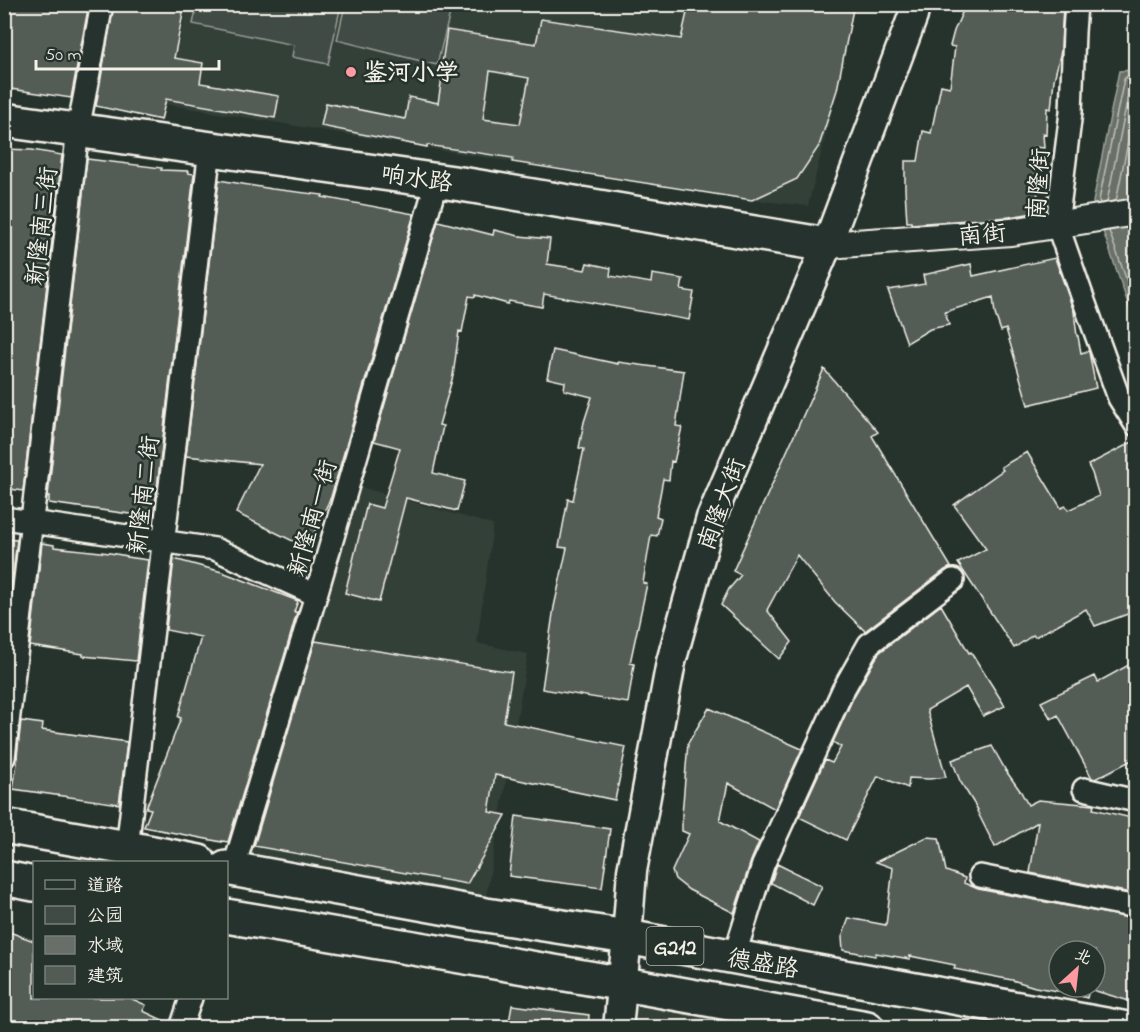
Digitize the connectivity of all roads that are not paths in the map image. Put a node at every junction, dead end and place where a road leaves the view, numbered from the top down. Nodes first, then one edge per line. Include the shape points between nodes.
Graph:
1 (102, 4) edge
2 (915, 4) edge
3 (1077, 4) edge
4 (4, 120) edge
5 (78, 130) junction
6 (210, 148) junction
7 (437, 180) junction
8 (1136, 212) edge
9 (1057, 224) junction
10 (827, 245) junction
11 (1136, 425) edge
12 (4, 518) edge
13 (32, 522) junction
14 (163, 541) junction
15 (954, 580) dead end
16 (316, 595) junction
17 (4, 757) edge
18 (1084, 789) dead end
19 (1136, 801) edge
20 (4, 826) edge
21 (127, 848) junction
22 (194, 861) edge
23 (230, 869) edge
24 (980, 876) dead end
25 (4, 879) edge
26 (33, 884) edge
27 (1136, 907) edge
28 (228, 916) edge
29 (627, 937) junction
30 (734, 957) junction
31 (622, 983) junction
32 (191, 999) edge
33 (181, 1028) edge
34 (618, 1028) edge
35 (867, 1028) edge
36 (1122, 1028) edge

1 - 5 street, 新隆南三街
2 - 10 main road, 南隆大街
3 - 9 street, 南隆街 via 1071,112
4 - 5 main road, 响水路
5 - 6 main road, 响水路
5 - 13 street, 新隆南三街
6 - 7 main road, 响水路
6 - 14 street, 新隆南二街
7 - 10 main road, 响水路
7 - 16 street, 新隆南一街
8 - 9 street, 南街
9 - 10 street, 南街 via 1011,232
9 - 11 street, 南隆街 via 1119,398
10 - 29 main road, 南隆大街 via 711,518 671,662 632,871
12 - 13 street
13 - 14 street
13 - 17 street, 新隆南三街
14 - 16 street via 215,549
14 - 21 street, 新隆南二街
15 - 30 street via 869,644 843,690 763,865
16 - 23 street, 新隆南一街
18 - 19 street
20 - 21 main road
21 - 22 main road
23 - 29 main road, 德盛路 / G212
24 - 27 street
25 - 26 main road
28 - 31 main road, G212
29 - 30 main road, 德盛路 / G212
29 - 31 main road, 南隆大街
30 - 36 main road, 德盛路 / G212
31 - 34 main road, 南隆大街
31 - 35 main road, G212
32 - 33 street

